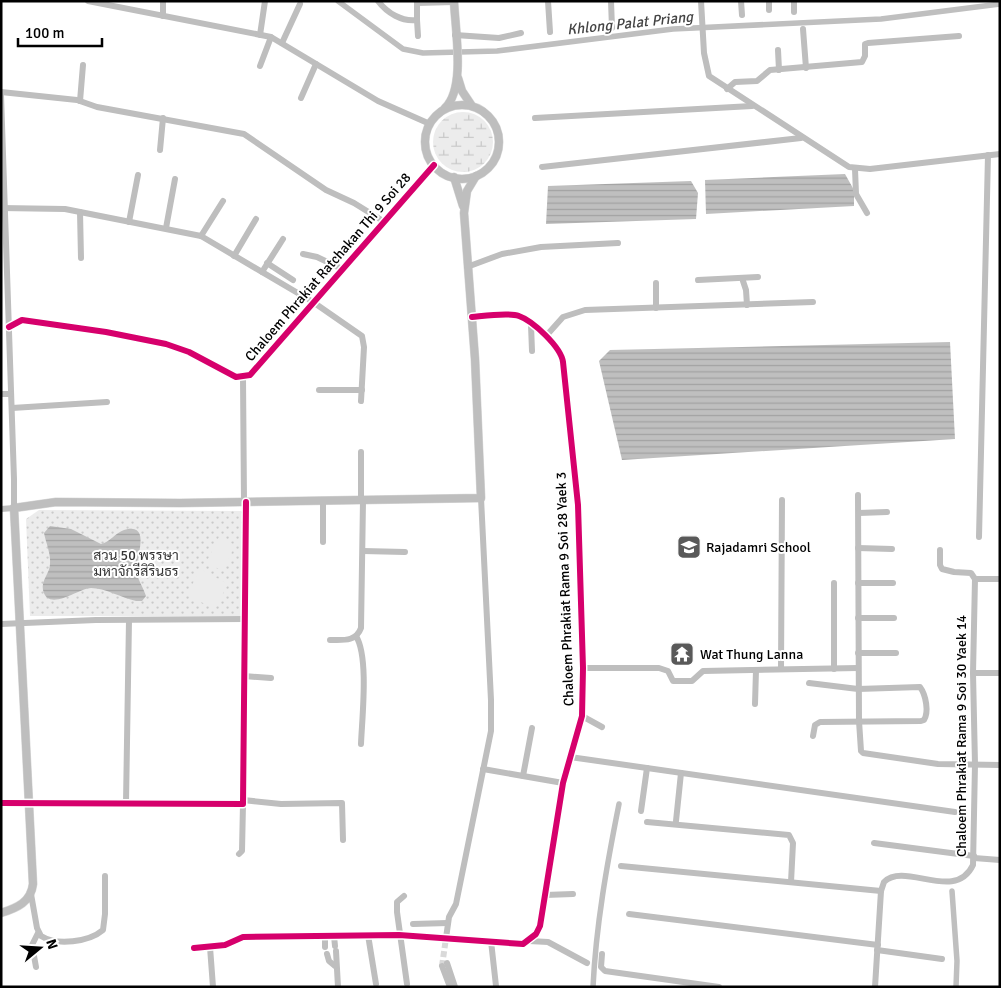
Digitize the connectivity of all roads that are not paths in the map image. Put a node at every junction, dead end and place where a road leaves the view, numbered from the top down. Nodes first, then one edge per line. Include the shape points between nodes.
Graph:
1 (88, 1) edge
2 (163, 1) edge
3 (265, 1) edge
4 (378, 1) edge
5 (548, 1) edge
6 (611, 1) edge
7 (701, 1) edge
8 (741, 1) edge
9 (769, 1) edge
10 (794, 1) edge
11 (96, 2) edge
12 (417, 2) edge
13 (454, 2) edge
14 (300, 4) dead end
15 (769, 10) dead end
16 (794, 12) dead end
17 (742, 15) dead end
18 (163, 16) junction
19 (417, 20) junction
20 (612, 28) dead end
21 (803, 29) dead end
22 (550, 32) dead end
23 (521, 33) dead end
24 (260, 35) junction
25 (418, 36) dead end
26 (959, 36) dead end
27 (271, 37) junction
28 (456, 39) junction
29 (282, 43) junction
30 (778, 50) dead end
31 (316, 64) junction
32 (83, 65) dead end
33 (260, 66) dead end
34 (806, 68) junction
35 (778, 70) junction
36 (457, 73) junction
37 (727, 89) junction
38 (1, 94) edge
39 (301, 98) dead end
40 (80, 101) junction
41 (472, 106) junction
42 (752, 106) junction
43 (443, 110) junction
44 (163, 118) junction
45 (535, 118) dead end
46 (430, 124) junction
47 (801, 138) junction
48 (160, 150) dead end
49 (1000, 154) edge
50 (988, 155) junction
51 (434, 165) junction
52 (542, 166) dead end
53 (855, 169) junction
54 (138, 175) dead end
55 (476, 176) junction
56 (454, 177) junction
57 (175, 179) dead end
58 (223, 201) dead end
59 (3, 208) edge
60 (80, 212) junction
61 (464, 213) junction
62 (867, 214) dead end
63 (256, 219) dead end
64 (383, 221) junction
65 (129, 222) junction
66 (166, 228) junction
67 (201, 236) junction
68 (282, 239) dead end
69 (618, 243) dead end
70 (303, 254) dead end
71 (234, 256) junction
72 (81, 258) dead end
73 (267, 263) junction
74 (467, 267) junction
75 (342, 269) junction
76 (262, 272) junction
77 (758, 277) dead end
78 (742, 278) junction
79 (293, 280) dead end
80 (698, 280) dead end
81 (656, 283) dead end
82 (313, 302) junction
83 (813, 302) dead end
84 (747, 305) junction
85 (656, 308) junction
86 (472, 316) junction
87 (531, 325) junction
88 (9, 327) junction
89 (546, 336) junction
90 (532, 352) dead end
91 (242, 377) junction
92 (319, 390) dead end
93 (362, 390) junction
94 (1, 394) edge
95 (10, 394) junction
96 (361, 401) dead end
97 (107, 402) dead end
98 (12, 408) junction
99 (360, 452) dead end
100 (858, 495) dead end
101 (481, 498) junction
102 (782, 500) dead end
103 (323, 501) junction
104 (362, 501) junction
105 (245, 502) junction
106 (14, 508) junction
107 (1, 509) edge
108 (887, 512) dead end
109 (859, 513) junction
110 (980, 536) dead end
111 (323, 542) dead end
112 (782, 548) junction
113 (801, 548) dead end
114 (858, 548) junction
115 (892, 549) dead end
116 (940, 550) dead end
117 (363, 551) junction
118 (405, 552) dead end
119 (975, 579) junction
120 (1000, 579) edge
121 (834, 583) dead end
122 (858, 583) junction
123 (893, 584) dead end
124 (858, 618) junction
125 (894, 618) dead end
126 (245, 619) junction
127 (130, 620) junction
128 (20, 623) junction
129 (1, 624) edge
130 (356, 636) junction
131 (330, 640) dead end
132 (896, 652) dead end
133 (858, 653) junction
134 (583, 668) junction
135 (858, 668) junction
136 (781, 669) junction
137 (834, 669) junction
138 (756, 670) junction
139 (972, 673) junction
140 (1000, 673) edge
141 (244, 676) junction
142 (271, 678) dead end
143 (809, 683) dead end
144 (858, 689) junction
145 (756, 704) dead end
146 (582, 716) junction
147 (858, 722) junction
148 (532, 728) dead end
149 (602, 728) dead end
150 (813, 736) dead end
151 (361, 744) dead end
152 (570, 757) junction
153 (975, 764) junction
154 (1000, 765) edge
155 (647, 768) junction
156 (483, 769) junction
157 (681, 773) junction
158 (523, 776) junction
159 (564, 783) junction
160 (27, 802) junction
161 (243, 802) junction
162 (126, 803) junction
163 (1, 804) edge
164 (641, 811) dead end
165 (955, 812) dead end
166 (676, 821) dead end
167 (647, 822) dead end
168 (343, 840) dead end
169 (874, 843) dead end
170 (239, 854) dead end
171 (974, 857) junction
172 (1000, 860) edge
173 (621, 866) dead end
174 (105, 876) dead end
175 (791, 882) junction
176 (32, 891) junction
177 (881, 891) junction
178 (573, 894) dead end
179 (545, 895) junction
180 (404, 896) dead end
181 (1, 913) edge
182 (629, 914) dead end
183 (448, 923) junction
184 (413, 924) dead end
185 (38, 933) junction
186 (368, 935) junction
187 (399, 935) junction
188 (325, 936) junction
189 (334, 936) junction
190 (446, 938) junction
191 (491, 941) junction
192 (529, 941) junction
193 (210, 947) junction
194 (877, 947) junction
195 (194, 948) dead end
196 (602, 954) dead end
197 (942, 960) dead end
198 (587, 963) dead end
199 (335, 966) junction
200 (36, 967) dead end
201 (376, 984) dead end
202 (407, 984) dead end
203 (496, 986) dead end
204 (213, 987) edge
205 (338, 987) edge
206 (450, 987) edge
207 (455, 987) edge
208 (719, 987) edge
209 (874, 987) edge

1 - 11 street
2 - 18 street
3 - 24 street
4 - 19 street via 404,20
5 - 22 street
6 - 20 street
7 - 37 street via 709,76
8 - 17 street
9 - 15 street
10 - 16 street
11 - 18 street
12 - 13 street
12 - 19 street
13 - 28 main road
14 - 29 street
18 - 24 street
19 - 25 street
21 - 34 street
23 - 28 street via 499,38
24 - 27 street
26 - 34 street via 868,43 865,44 862,62
27 - 29 street
27 - 33 street
28 - 36 main road
29 - 31 street
30 - 35 street
31 - 39 street
31 - 46 street via 378,100
32 - 40 street
34 - 35 street
35 - 37 street via 768,71 757,81 735,82
36 - 41 main road via 462,91
36 - 43 main road via 454,97
37 - 42 street
38 - 40 street
38 - 59 street
40 - 44 street
41 - 43 main road
41 - 55 main road via 492,120 499,141 493,162
42 - 45 street
42 - 47 street
43 - 46 main road
44 - 48 street
44 - 64 street via 244,134 326,190
46 - 51 main road via 426,146
47 - 52 street
47 - 53 street
49 - 50 street
50 - 53 street
50 - 110 street
51 - 56 main road
51 - 64 street, Chaloem Phrakiat Ratchakan Thi 9 Soi 28
53 - 62 street via 856,194
54 - 65 street
55 - 56 main road
55 - 61 main road via 467,191
56 - 61 main road
57 - 66 street
58 - 67 street
59 - 60 street
59 - 88 street
60 - 65 street
60 - 72 street
61 - 74 main road
63 - 71 street
64 - 75 street, Chaloem Phrakiat Ratchakan Thi 9 Soi 28
65 - 66 street
66 - 67 street
67 - 71 street
68 - 73 street
69 - 74 street via 541,247 502,254
70 - 75 street
71 - 76 street
73 - 76 street
73 - 79 street
74 - 86 main road
75 - 82 street, Chaloem Phrakiat Ratchakan Thi 9 Soi 28
76 - 82 street
77 - 78 street
78 - 80 street
78 - 84 street
81 - 85 street
82 - 91 street, Chaloem Phrakiat Ratchakan Thi 9 Soi 28 via 254,371
82 - 93 street via 362,336
83 - 84 street
84 - 85 street
85 - 89 street via 574,312 558,320
86 - 87 street, Chaloem Phrakiat Rama 9 Soi 28 Yaek 3 via 514,315
86 - 101 main road
87 - 89 street, Chaloem Phrakiat Rama 9 Soi 28 Yaek 3
87 - 90 street
88 - 91 street, Chaloem Phrakiat Ratchakan Thi 9 Soi 28 via 22,320 166,344 189,352 228,374
88 - 95 street
89 - 134 street, Chaloem Phrakiat Rama 9 Soi 28 Yaek 3 via 560,352 563,362 578,505
91 - 105 street
92 - 93 street
93 - 96 street
94 - 95 street
95 - 98 street
97 - 98 street
98 - 106 street
99 - 104 street
100 - 109 street
101 - 104 main road
101 - 156 street via 491,700 491,731
102 - 112 street
103 - 104 main road
103 - 105 main road
103 - 111 street
104 - 117 street
105 - 106 main road via 56,502
105 - 126 street
106 - 107 street
106 - 128 main road
108 - 109 street
109 - 114 street
112 - 113 street
112 - 136 street
114 - 115 street
114 - 122 street
116 - 119 street via 942,569 971,573
117 - 118 street
117 - 130 street via 362,619
119 - 120 street
119 - 139 street, Chaloem Phrakiat Rama 9 Soi 30 Yaek 14
121 - 137 street
122 - 123 street
122 - 124 street
124 - 125 street
124 - 133 street
126 - 127 street
126 - 141 street
127 - 128 street
127 - 162 street
128 - 129 street
128 - 160 main road
130 - 131 street via 347,640
130 - 151 street via 362,652
132 - 133 street
133 - 135 street
134 - 138 street via 659,668 668,671 674,681 688,682 703,671
134 - 146 street, Chaloem Phrakiat Rama 9 Soi 28 Yaek 3
135 - 137 street
135 - 144 street
136 - 137 street
136 - 138 street
138 - 145 street
139 - 140 street
139 - 153 street, Chaloem Phrakiat Rama 9 Soi 30 Yaek 14
141 - 142 street
141 - 161 street
143 - 144 street
144 - 147 street
144 - 147 street via 920,687 927,714 921,721
146 - 149 street
146 - 152 street, Chaloem Phrakiat Rama 9 Soi 28 Yaek 3
147 - 150 street via 820,722 815,725
147 - 153 street via 860,749 864,753 938,764
148 - 158 street
152 - 155 street
152 - 159 street, Chaloem Phrakiat Rama 9 Soi 28 Yaek 3
153 - 154 street
153 - 171 street, Chaloem Phrakiat Rama 9 Soi 30 Yaek 14
155 - 157 street
155 - 164 street
156 - 158 street
156 - 183 street via 456,904
157 - 165 street
157 - 166 street
158 - 159 street
159 - 179 street, Chaloem Phrakiat Rama 9 Soi 28 Yaek 3
160 - 162 street
160 - 163 street
160 - 176 main road
161 - 162 street
161 - 168 street via 342,804
161 - 170 street via 242,851
167 - 175 street via 789,836 794,843
169 - 171 street
171 - 172 street
171 - 177 street, Chaloem Phrakiat Rama 9 Soi 30 Yaek 14 via 971,869 953,882 896,876 884,882
173 - 175 street
174 - 185 street via 103,930 79,940 58,941 45,939
175 - 177 street
176 - 181 main road via 21,906
176 - 185 street
177 - 194 street
178 - 179 street
179 - 192 street, Chaloem Phrakiat Rama 9 Soi 28 Yaek 3 via 540,926
180 - 187 street via 397,902
182 - 194 street
183 - 184 street
183 - 190 street
185 - 200 street via 32,945
186 - 187 street
186 - 189 street
186 - 201 street
187 - 190 street
187 - 202 street
188 - 189 street
188 - 193 street via 243,937 225,946
188 - 199 street via 328,960
189 - 199 street
190 - 191 street
191 - 192 street via 523,944
191 - 203 street
192 - 198 street via 548,942
193 - 195 street
193 - 204 street
194 - 197 street
194 - 209 street
196 - 208 street via 601,967 605,972
199 - 205 street
206 - 207 street via 444,964

